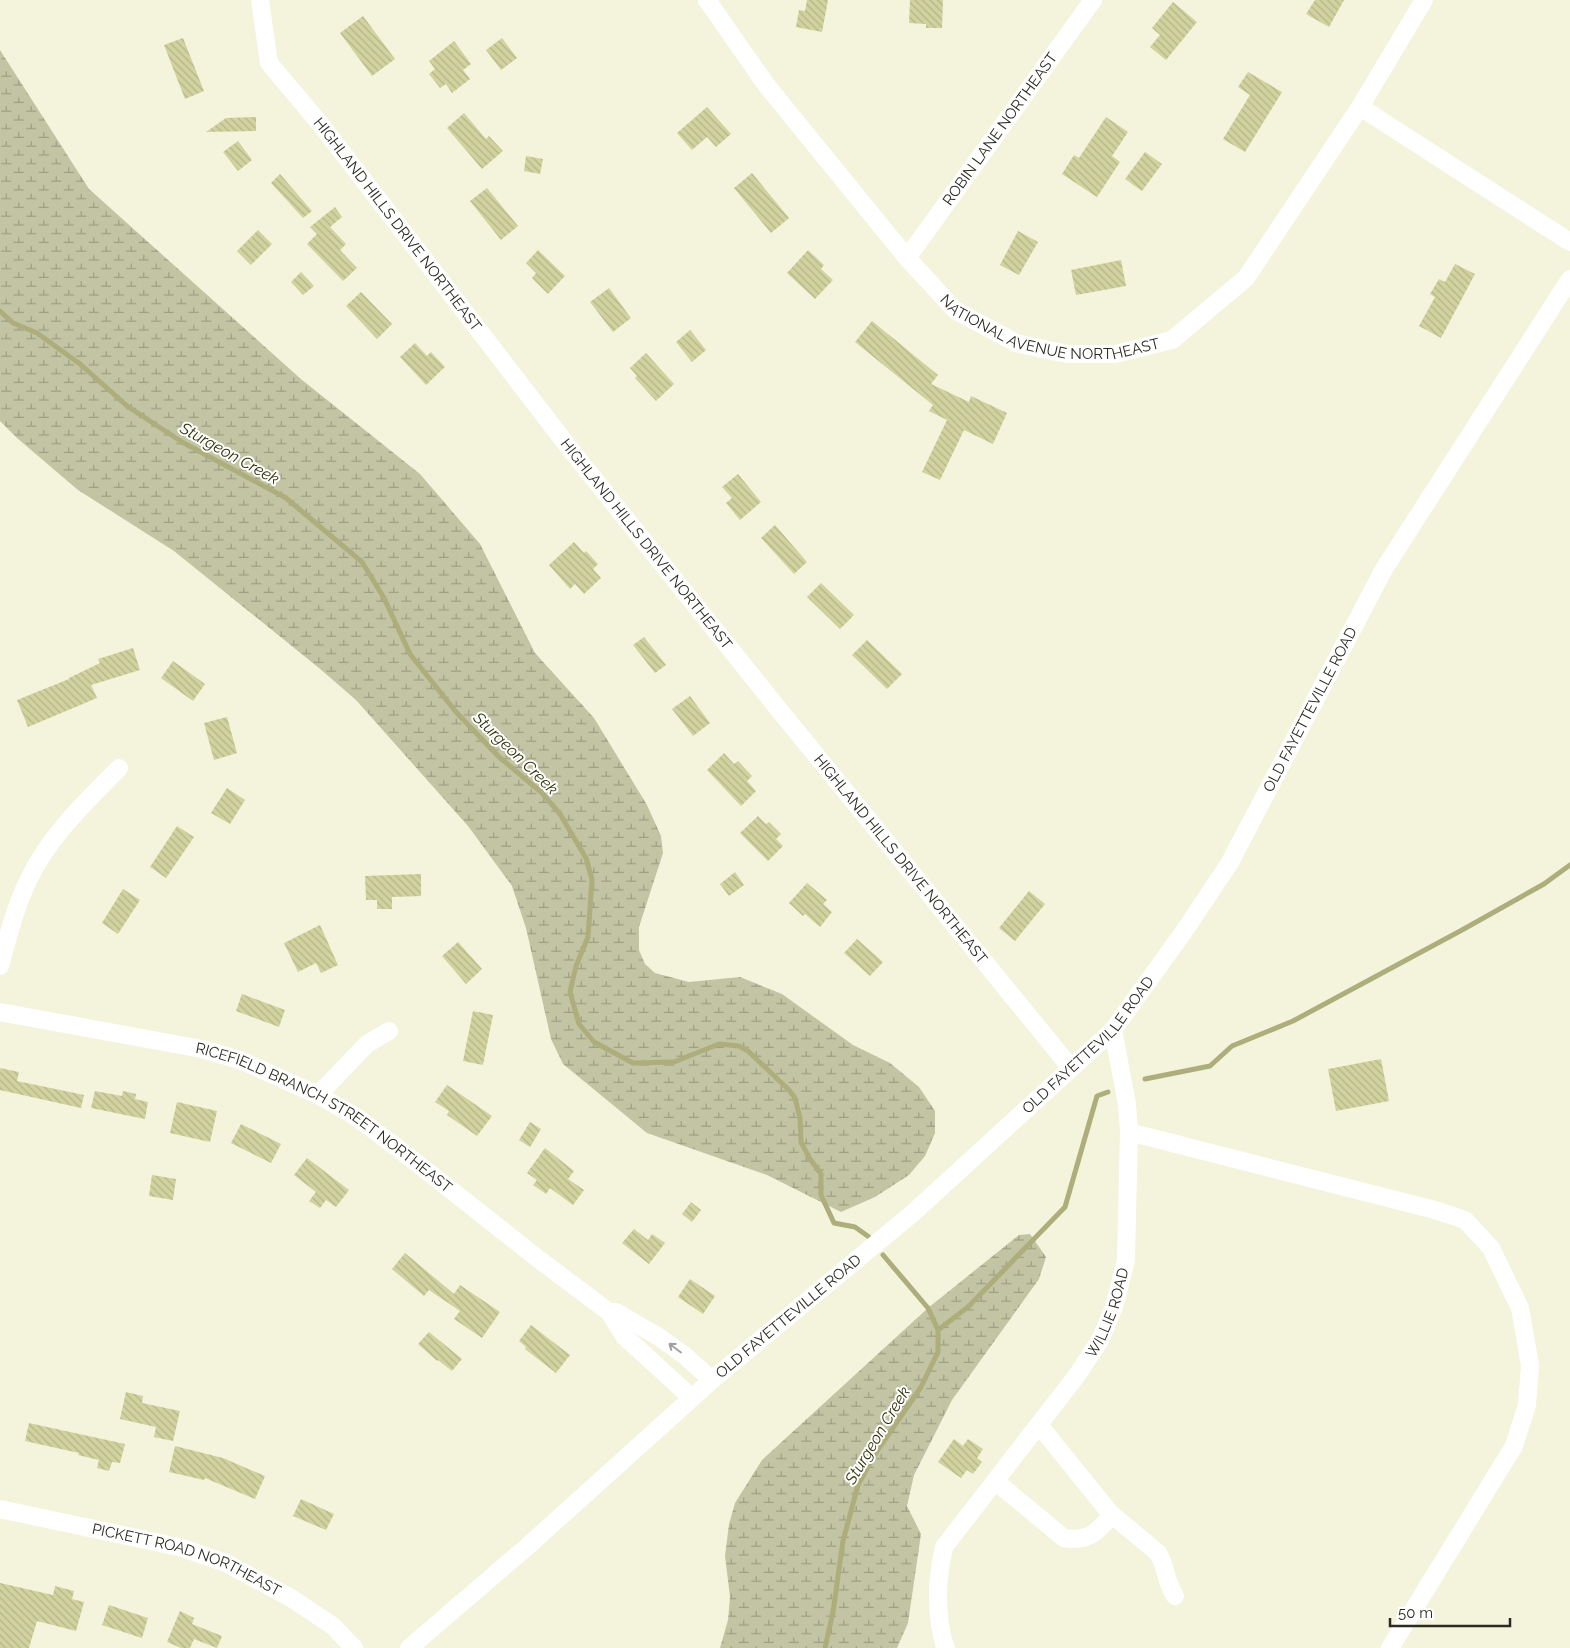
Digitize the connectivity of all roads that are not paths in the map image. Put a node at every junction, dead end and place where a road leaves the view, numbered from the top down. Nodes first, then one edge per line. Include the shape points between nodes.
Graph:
1 (260, 0) edge
2 (707, 0) edge
3 (1093, 0) edge
4 (1424, 0) edge
5 (1360, 107) junction
6 (1570, 242) edge
7 (907, 258) junction
8 (1570, 280) edge
9 (118, 768) dead end
10 (0, 966) edge
11 (0, 1012) edge
12 (1113, 1030) junction
13 (389, 1031) dead end
14 (1071, 1068) junction
15 (318, 1096) junction
16 (1129, 1132) junction
17 (608, 1312) junction
18 (712, 1380) junction
19 (692, 1398) junction
20 (1039, 1425) junction
21 (995, 1481) junction
22 (0, 1509) edge
23 (1112, 1515) junction
24 (1175, 1596) dead end
25 (354, 1648) edge
26 (409, 1648) edge
27 (946, 1648) edge
28 (1390, 1648) edge

1 - 14 street, HIGHLAND HILLS DRIVE NORTHEAST via 269,63 322,126 567,445
2 - 7 street, NATIONAL AVENUE NORTHEAST via 767,86
3 - 7 street, ROBIN LANE NORTHEAST
4 - 5 street, NATIONAL AVENUE NORTHEAST
5 - 6 street
5 - 7 street, NATIONAL AVENUE NORTHEAST via 1246,278 1172,340 1115,354 1066,354 1016,342 955,310
8 - 12 street, OLD FAYETTEVILLE ROAD via 1384,569 1229,864
9 - 10 street via 51,843 29,878 12,919
11 - 15 street, RICEFIELD BRANCH STREET NORTHEAST via 202,1049 240,1060
12 - 14 street, OLD FAYETTEVILLE ROAD
12 - 16 street, WILLIE ROAD
13 - 15 street via 367,1044
14 - 18 street, OLD FAYETTEVILLE ROAD via 914,1212
15 - 17 street, RICEFIELD BRANCH STREET NORTHEAST via 354,1116 404,1153
16 - 20 street, WILLIE ROAD via 1126,1260 1114,1307 1100,1340
16 - 28 street via 1434,1210 1465,1220 1491,1248 1520,1308 1530,1365 1527,1405 1514,1446
18 -> 17 street, RICEFIELD BRANCH STREET NORTHEAST via 659,1337 616,1312
17 - 19 street, RICEFIELD BRANCH STREET NORTHEAST via 624,1336
18 - 19 street, OLD FAYETTEVILLE ROAD
19 - 26 street, OLD FAYETTEVILLE ROAD
20 - 21 street, WILLIE ROAD
20 - 23 street
21 - 23 street via 1064,1538 1086,1538 1098,1532
21 - 27 street, WILLIE ROAD via 944,1547 937,1602
22 - 25 street, PICKETT ROAD NORTHEAST via 179,1547 226,1563 291,1598 333,1626
23 - 24 street via 1158,1553 1163,1561 1168,1587

